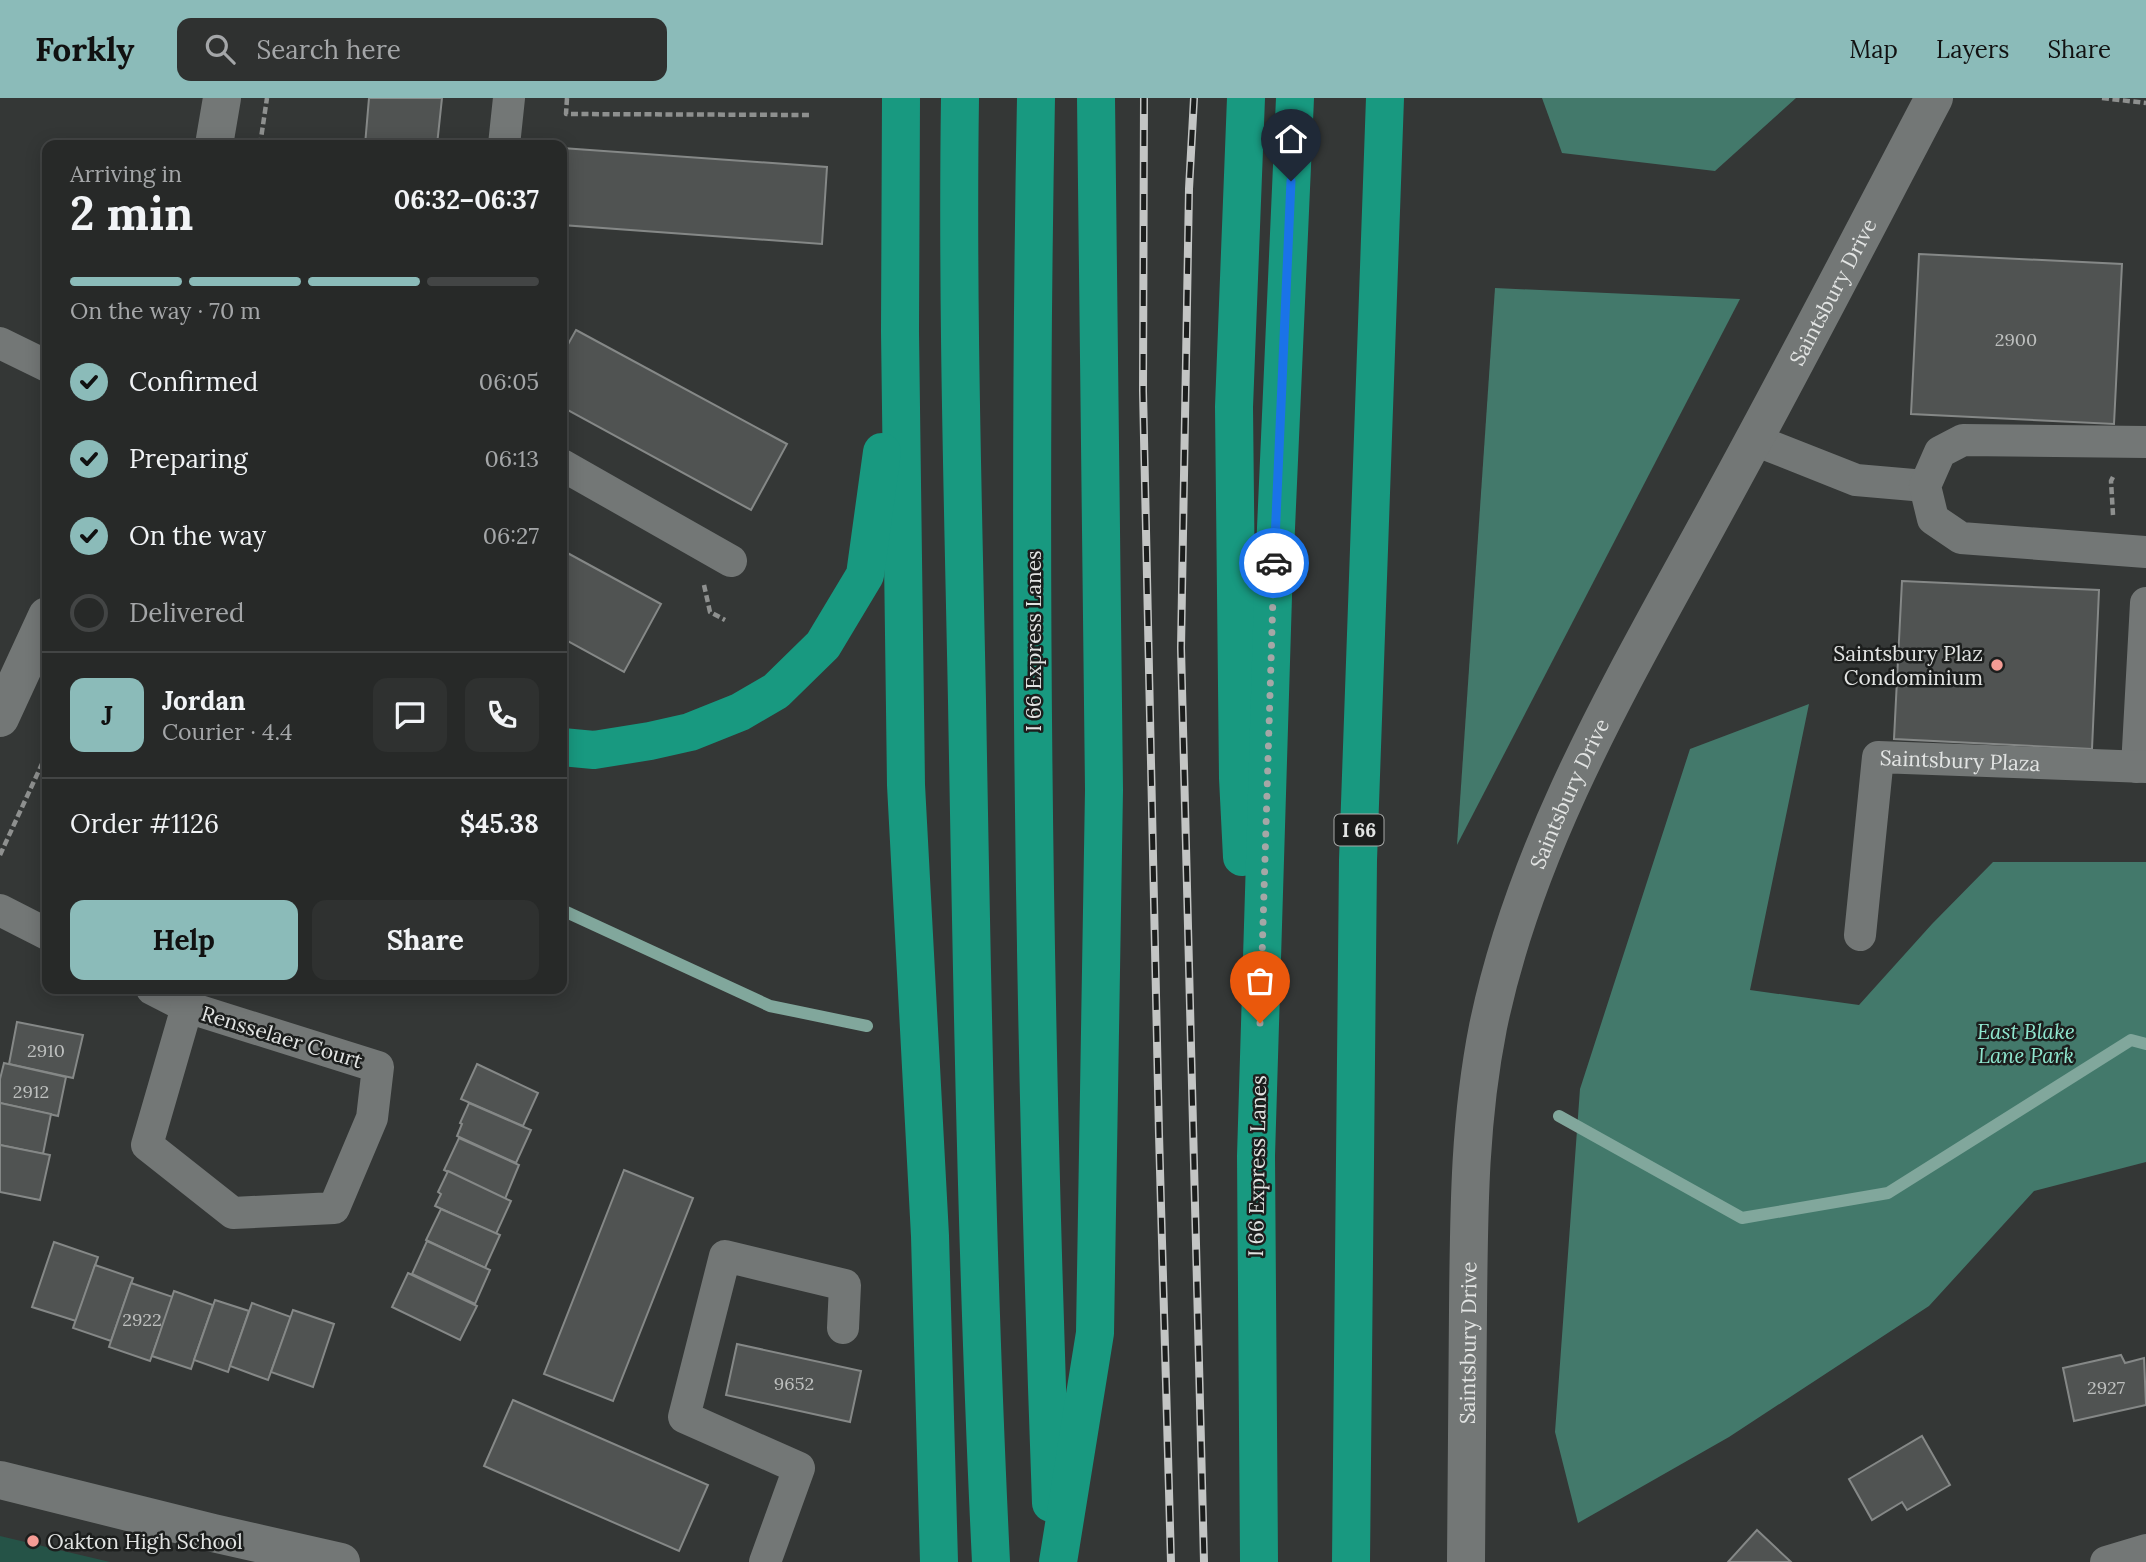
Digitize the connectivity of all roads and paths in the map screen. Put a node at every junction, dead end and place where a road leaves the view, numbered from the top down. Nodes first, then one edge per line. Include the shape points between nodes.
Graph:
1 (222, 98) edge
2 (267, 98) edge
3 (509, 98) edge
4 (567, 98) edge
5 (901, 98) edge
6 (960, 98) edge
7 (1036, 98) edge
8 (1096, 98) edge
9 (1246, 98) edge
10 (1295, 98) edge
11 (1385, 98) edge
12 (1934, 98) edge
13 (2102, 98) edge
14 (2146, 103) edge
15 (811, 116) dead end
16 (215, 140) edge
17 (261, 140) edge
18 (505, 140) edge
19 (900, 332) junction
20 (0, 343) edge
21 (42, 364) edge
22 (1755, 440) junction
23 (2146, 442) edge
24 (567, 468) edge
25 (2118, 468) dead end
26 (1926, 486) junction
27 (2113, 519) dead end
28 (2146, 552) edge
29 (730, 561) dead end
30 (2146, 603) edge
31 (42, 627) edge
32 (0, 718) edge
33 (567, 747) edge
34 (42, 764) edge
35 (2142, 767) edge
36 (0, 855) edge
37 (0, 909) edge
38 (42, 931) edge
39 (1860, 935) dead end
40 (162, 994) edge
41 (187, 1007) junction
42 (1256, 1156) junction
43 (843, 1328) dead end
44 (0, 1479) edge
45 (2146, 1550) edge
46 (341, 1562) edge
47 (765, 1562) edge
48 (939, 1562) edge
49 (991, 1562) edge
50 (1056, 1562) edge
51 (1259, 1562) edge
52 (1352, 1562) edge
53 (1466, 1562) edge
54 (2106, 1562) edge

1 - 16 street
2 - 17 path
3 - 18 street
4 - 15 path via 566,114
5 - 19 highway
6 - 49 highway via 970,873
7 - 50 highway, I 66 Express Lanes via 1033,764 1046,1375
8 - 50 highway via 1104,790 1095,1333
9 - 42 highway via 1234,407 1238,778
10 - 42 highway, I 66 Express Lanes via 1273,596
11 - 52 highway, I 66 via 1358,860
12 - 22 street, Saintsbury Drive
13 - 14 path
19 - 33 highway via 865,575 823,645 776,691 740,712 690,732 650,741 594,750
19 - 48 highway via 906,785 930,1236
20 - 21 street
22 - 26 street via 1856,480
22 - 53 street, Saintsbury Drive via 1612,701 1571,786 1520,909 1504,964 1473,1125
23 - 26 street via 1963,440 1940,452
24 - 29 street
25 - 27 path via 2111,481
26 - 28 street via 1933,519 1961,538
30 - 35 street, Saintsbury Plaza
31 - 32 street
34 - 36 path
35 - 39 street, Saintsbury Plaza via 1878,757
37 - 38 street
40 - 41 street, Rensselaer Court
41 - 41 street, Rensselaer Court via 147,1145 233,1213 334,1209 372,1118 378,1067
42 - 51 highway, I 66 Express Lanes
43 - 47 street via 845,1285 725,1256 684,1417 799,1468
44 - 46 street
45 - 54 street

